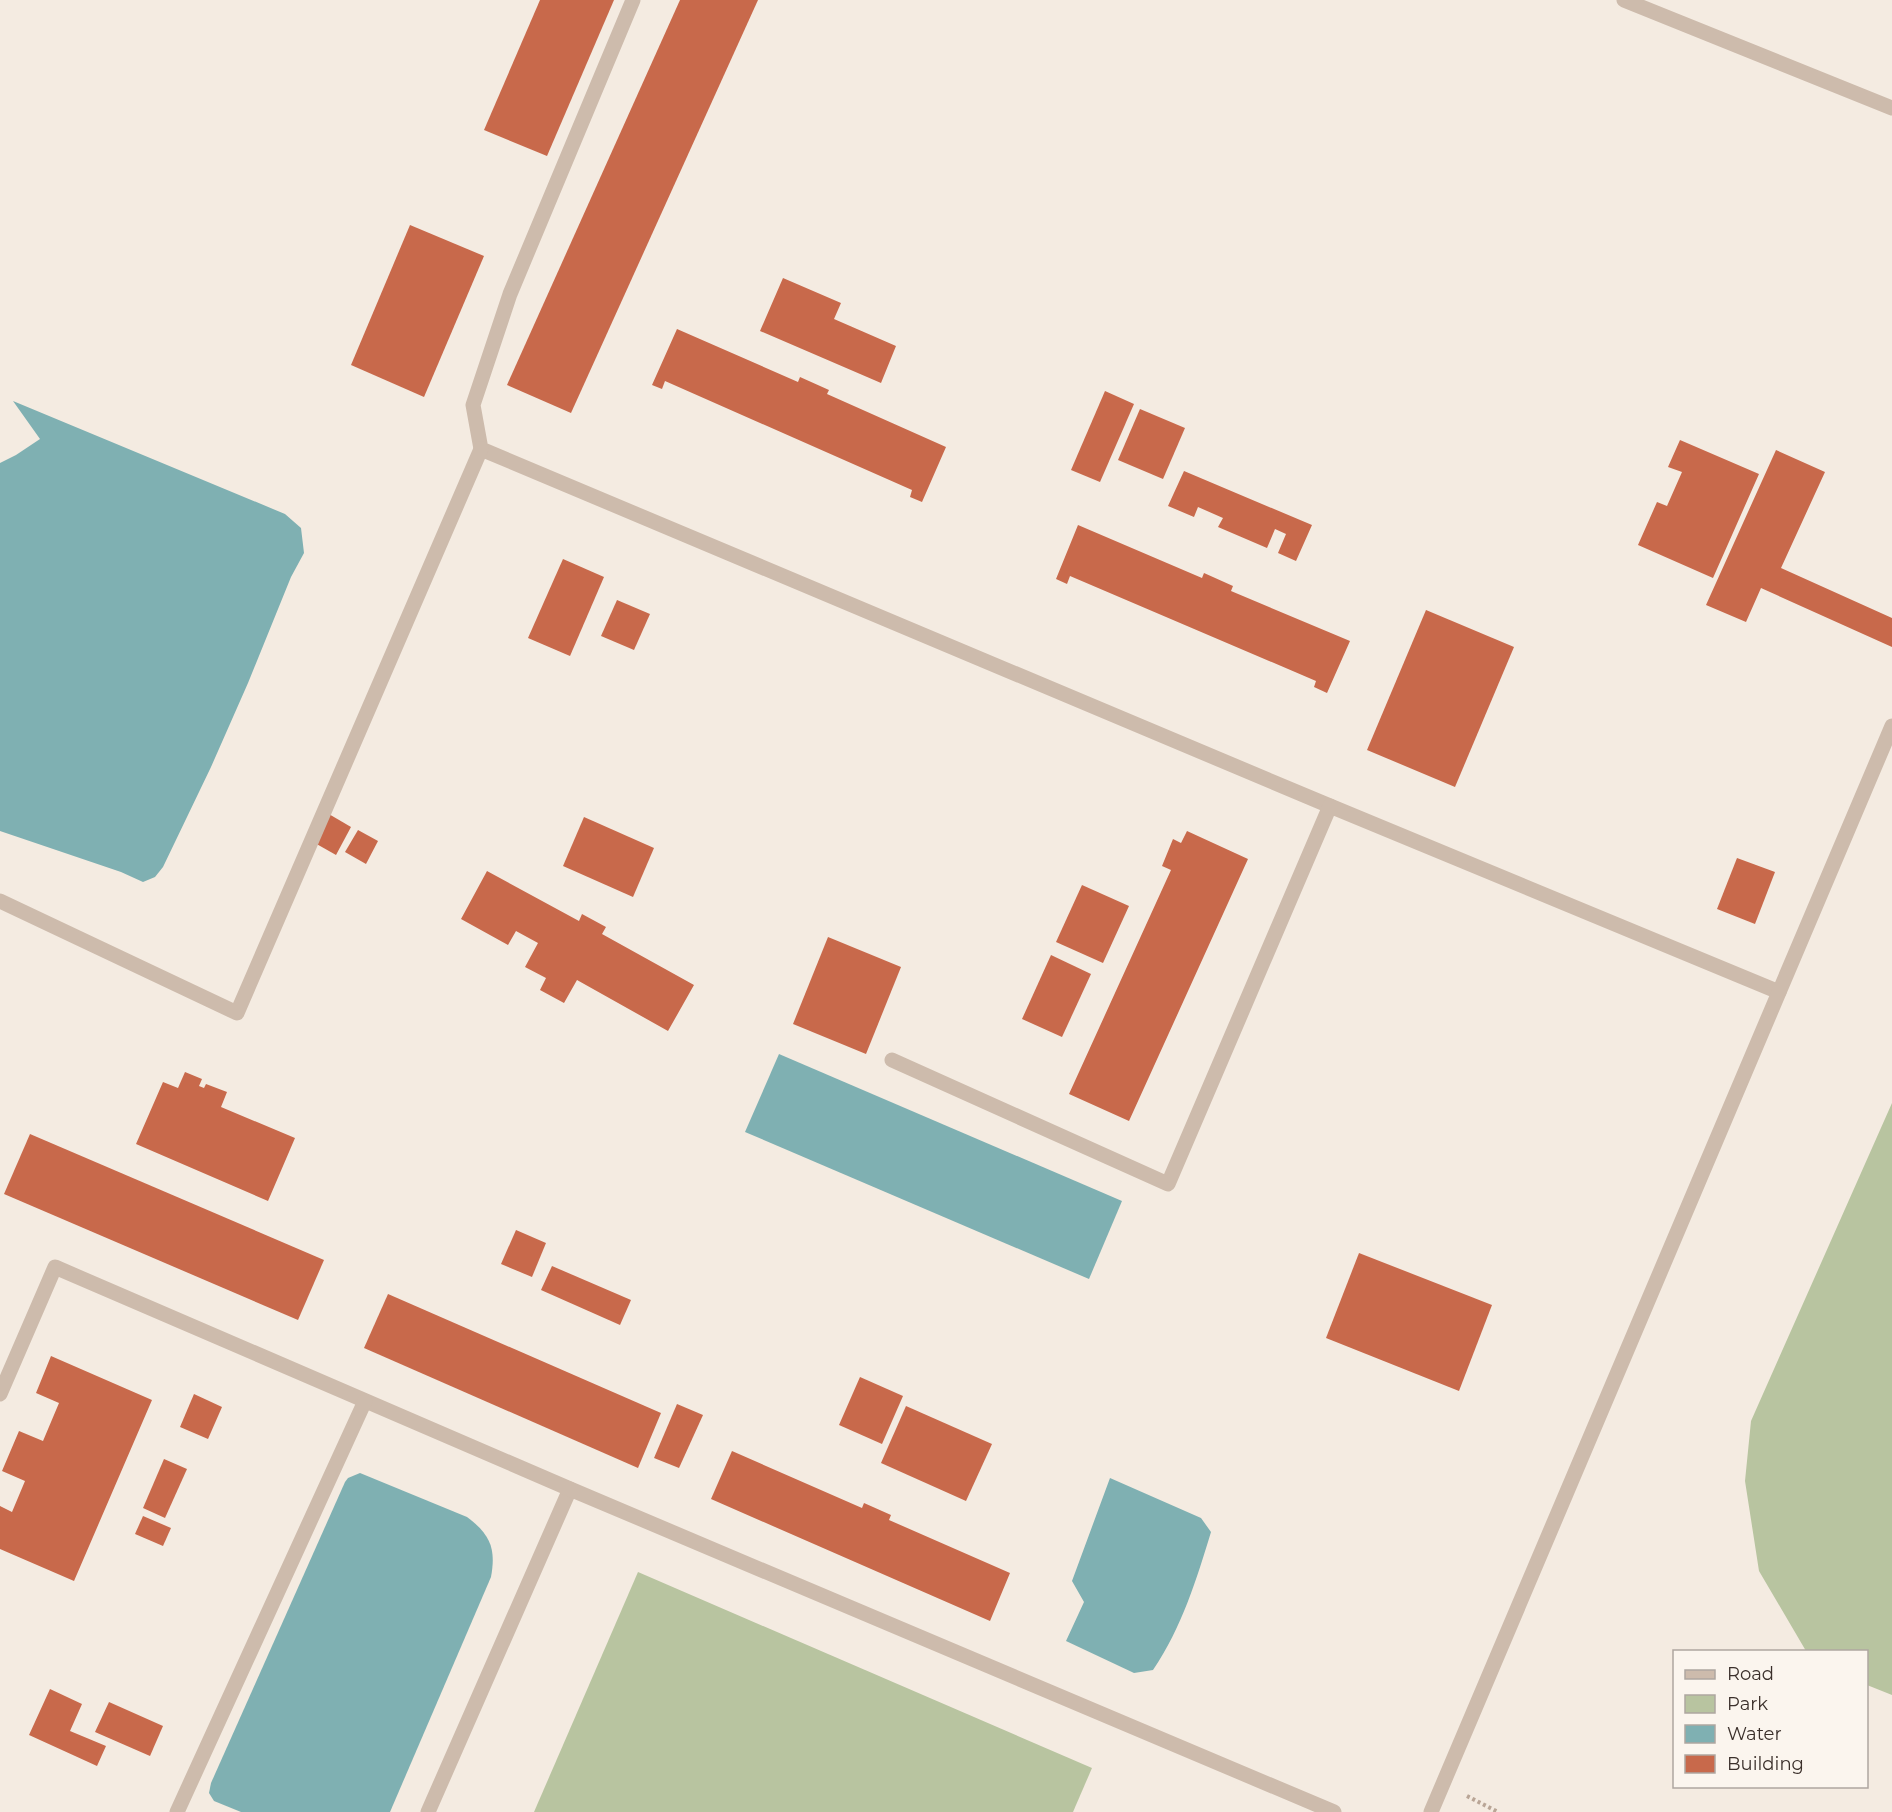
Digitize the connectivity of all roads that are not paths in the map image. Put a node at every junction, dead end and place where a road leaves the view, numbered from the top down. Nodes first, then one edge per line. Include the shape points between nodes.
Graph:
1 (633, 0) edge
2 (1624, 0) edge
3 (1892, 108) edge
4 (481, 449) junction
5 (1892, 726) edge
6 (1330, 807) junction
7 (0, 901) edge
8 (1779, 992) junction
9 (892, 1060) dead end
10 (0, 1394) edge
11 (365, 1401) junction
12 (570, 1489) junction
13 (177, 1812) edge
14 (428, 1812) edge
15 (1334, 1812) edge
16 (1431, 1812) edge

1 - 4 street via 510,294 473,405
2 - 3 street
4 - 6 street
4 - 7 street via 237,1013
5 - 8 street
6 - 8 street
6 - 9 street via 1168,1184
8 - 16 street
10 - 11 street via 55,1267
11 - 12 street
11 - 13 street
12 - 14 street
12 - 15 street

